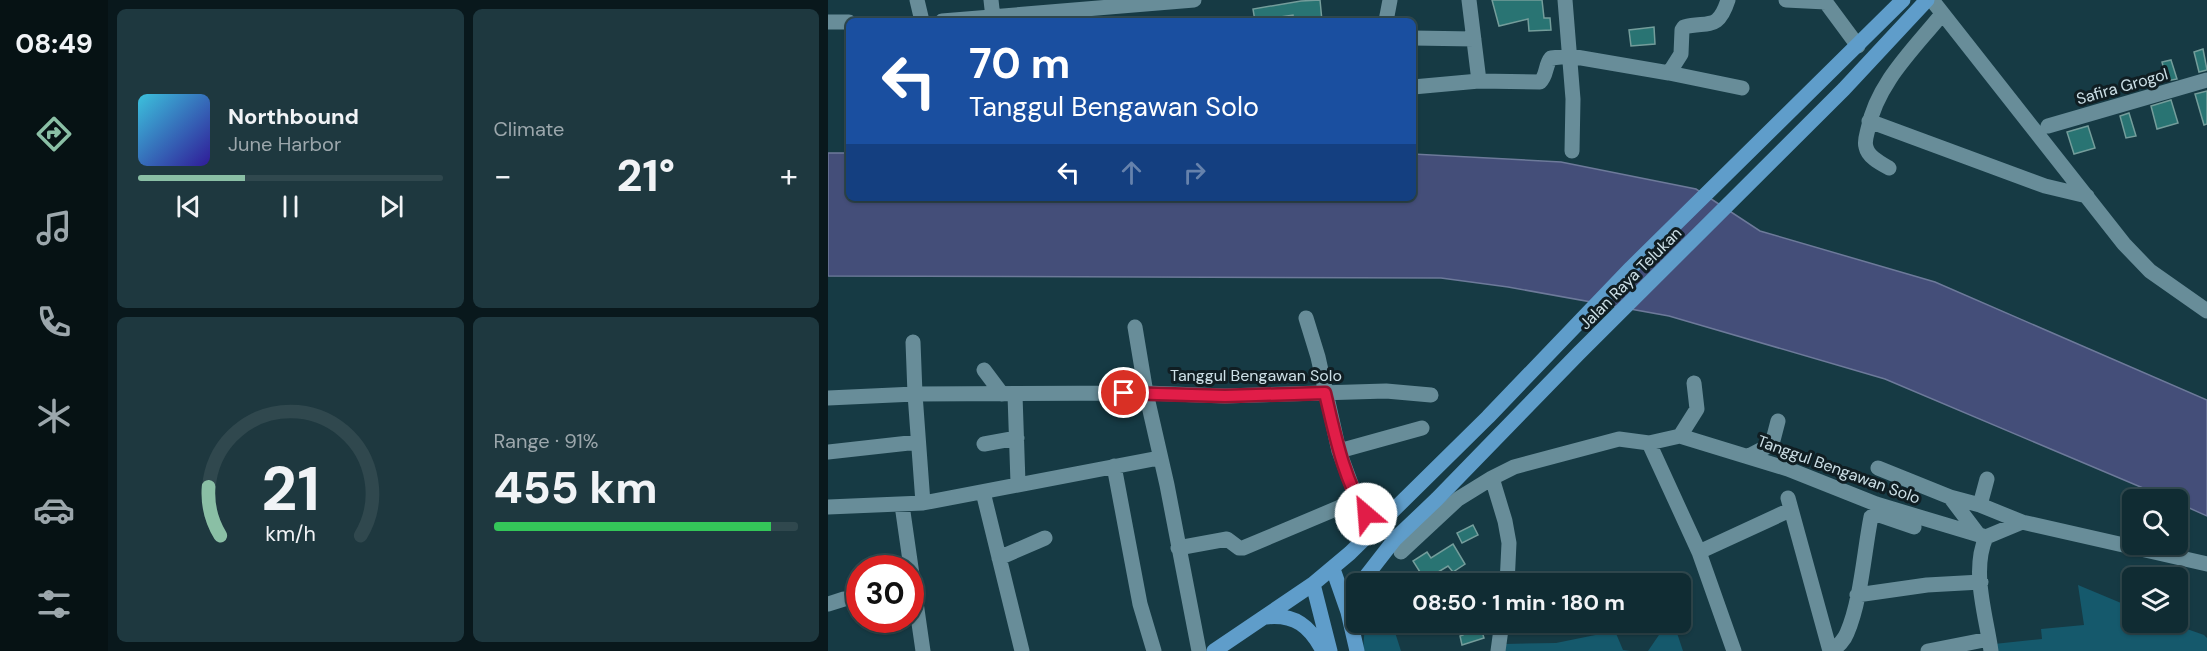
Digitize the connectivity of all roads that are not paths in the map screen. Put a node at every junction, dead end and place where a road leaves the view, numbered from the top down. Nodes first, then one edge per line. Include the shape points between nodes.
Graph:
1 (917, 0) edge
2 (991, 0) edge
3 (1194, 0) edge
4 (1390, 0) edge
5 (1469, 0) edge
6 (1565, 0) edge
7 (1728, 0) edge
8 (1786, 0) edge
9 (1903, 0) edge
10 (1927, 0) edge
11 (1932, 0) edge
12 (1174, 1) edge
13 (1825, 1) edge
14 (1127, 13) edge
15 (1942, 14) junction
16 (921, 18) edge
17 (993, 18) joint
18 (1387, 18) edge
19 (828, 22) edge
20 (846, 22) edge
21 (1416, 38) edge
22 (1474, 39) junction
23 (1858, 46) junction
24 (1570, 56) junction
25 (1670, 73) junction
26 (2207, 80) edge
27 (1479, 81) junction
28 (1416, 87) edge
29 (1742, 88) dead end
30 (1869, 121) junction
31 (2048, 126) dead end
32 (1572, 151) dead end
33 (1889, 168) dead end
34 (2087, 196) junction
35 (2207, 310) edge
36 (1306, 318) dead end
37 (1135, 327) dead end
38 (913, 342) dead end
39 (984, 370) dead end
40 (1694, 383) dead end
41 (1146, 393) junction
42 (1325, 393) junction
43 (915, 394) junction
44 (1009, 394) junction
45 (1431, 395) dead end
46 (828, 398) edge
47 (1778, 421) dead end
48 (1422, 428) dead end
49 (1680, 436) junction
50 (1017, 438) junction
51 (918, 442) junction
52 (1649, 443) junction
53 (984, 444) dead end
54 (1339, 451) junction
55 (828, 452) edge
56 (1749, 456) junction
57 (1159, 458) junction
58 (1114, 466) junction
59 (1878, 468) dead end
60 (1491, 478) junction
61 (1987, 479) dead end
62 (1018, 483) junction
63 (983, 492) junction
64 (1950, 497) junction
65 (1358, 500) junction
66 (923, 503) junction
67 (829, 504) edge
68 (902, 505) junction
69 (1980, 505) junction
70 (2022, 522) junction
71 (1914, 527) dead end
72 (1375, 528) junction
73 (1982, 535) junction
74 (1045, 538) dead end
75 (1178, 548) junction
76 (1401, 552) dead end
77 (1700, 552) junction
78 (999, 558) junction
79 (2207, 564) edge
80 (1333, 569) junction
81 (1369, 573) edge
82 (1508, 573) edge
83 (1981, 582) junction
84 (1313, 584) junction
85 (1857, 596) junction
86 (844, 599) dead end
87 (828, 604) edge
88 (1346, 606) edge
89 (1266, 617) junction
90 (1353, 633) edge
91 (1500, 633) edge
92 (1990, 645) edge
93 (923, 651) edge
94 (1022, 651) edge
95 (1154, 651) edge
96 (1199, 651) edge
97 (1214, 651) edge
98 (1323, 651) edge
99 (1330, 651) edge
100 (1357, 651) edge
101 (1498, 651) edge
102 (1734, 651) edge
103 (1831, 651) edge
104 (1928, 651) edge

1 - 16 street
2 - 17 street
3 - 12 street
4 - 18 street
5 - 22 street
6 - 24 street
7 - 25 street via 1716,21 1684,27 1680,54
8 - 13 street
9 - 23 main road, Jalan Raya Telukan
10 - 81 main road, Jalan Raya Telukan via 1844,90 1395,540
11 - 15 street
12 - 14 street
13 - 23 street
14 - 17 street
15 - 30 street via 1883,89
15 - 34 street
19 - 20 street
21 - 22 street
22 - 27 street
23 - 72 main road, Jalan Raya Telukan via 1631,268
24 - 25 street
24 - 27 street via 1551,58 1540,82
24 - 32 street
25 - 29 street
26 - 31 street, Safira Grogol
27 - 28 street
30 - 33 street via 1866,148
30 - 34 street via 2045,186
34 - 35 street via 2150,271
36 - 42 street
37 - 41 street
38 - 43 street
39 - 44 street
40 - 49 street via 1697,409
41 - 42 street, Tanggul Bengawan Solo
41 - 44 street, Tanggul Bengawan Solo
41 - 57 street
42 - 45 street, Tanggul Bengawan Solo via 1386,391
42 - 54 street
43 - 44 street, Tanggul Bengawan Solo
43 - 46 street, Tanggul Bengawan Solo
43 - 51 street
44 - 50 street
47 - 56 street via 1772,444
48 - 54 street
49 - 52 street
49 - 56 street, Tanggul Bengawan Solo
50 - 53 street
50 - 62 street
51 - 55 street
51 - 66 street
52 - 60 street via 1619,439 1514,467
52 - 77 street
54 - 65 street
56 - 73 street, Tanggul Bengawan Solo via 1876,504
57 - 58 street
57 - 75 street
58 - 62 street
58 - 95 street via 1140,604
59 - 64 street
60 - 76 street via 1458,499
60 - 82 street via 1509,543
61 - 69 street
62 - 63 street
63 - 66 street
63 - 78 street
64 - 69 street
64 - 73 street
65 - 72 street
65 - 75 street via 1243,548 1227,539
66 - 68 street
67 - 68 street
68 - 93 street
69 - 70 street
70 - 73 street
70 - 79 street
71 - 85 street via 1876,513 1870,517
72 - 80 main road, Jalan Raya Telukan
73 - 83 street
74 - 78 street
75 - 96 street
77 - 102 street
77 - 103 street via 1789,504
78 - 94 street
80 - 84 main road, Jalan Raya Telukan
80 - 88 main road
83 - 85 street via 1927,585
83 - 92 street
84 - 89 main road, Jalan Raya Telukan
84 - 99 main road
85 - 103 street via 1847,635
86 - 87 street
89 - 97 main road, Jalan Raya Telukan
89 - 98 main road via 1285,616 1298,621
90 - 100 main road
91 - 101 street
92 - 104 street

